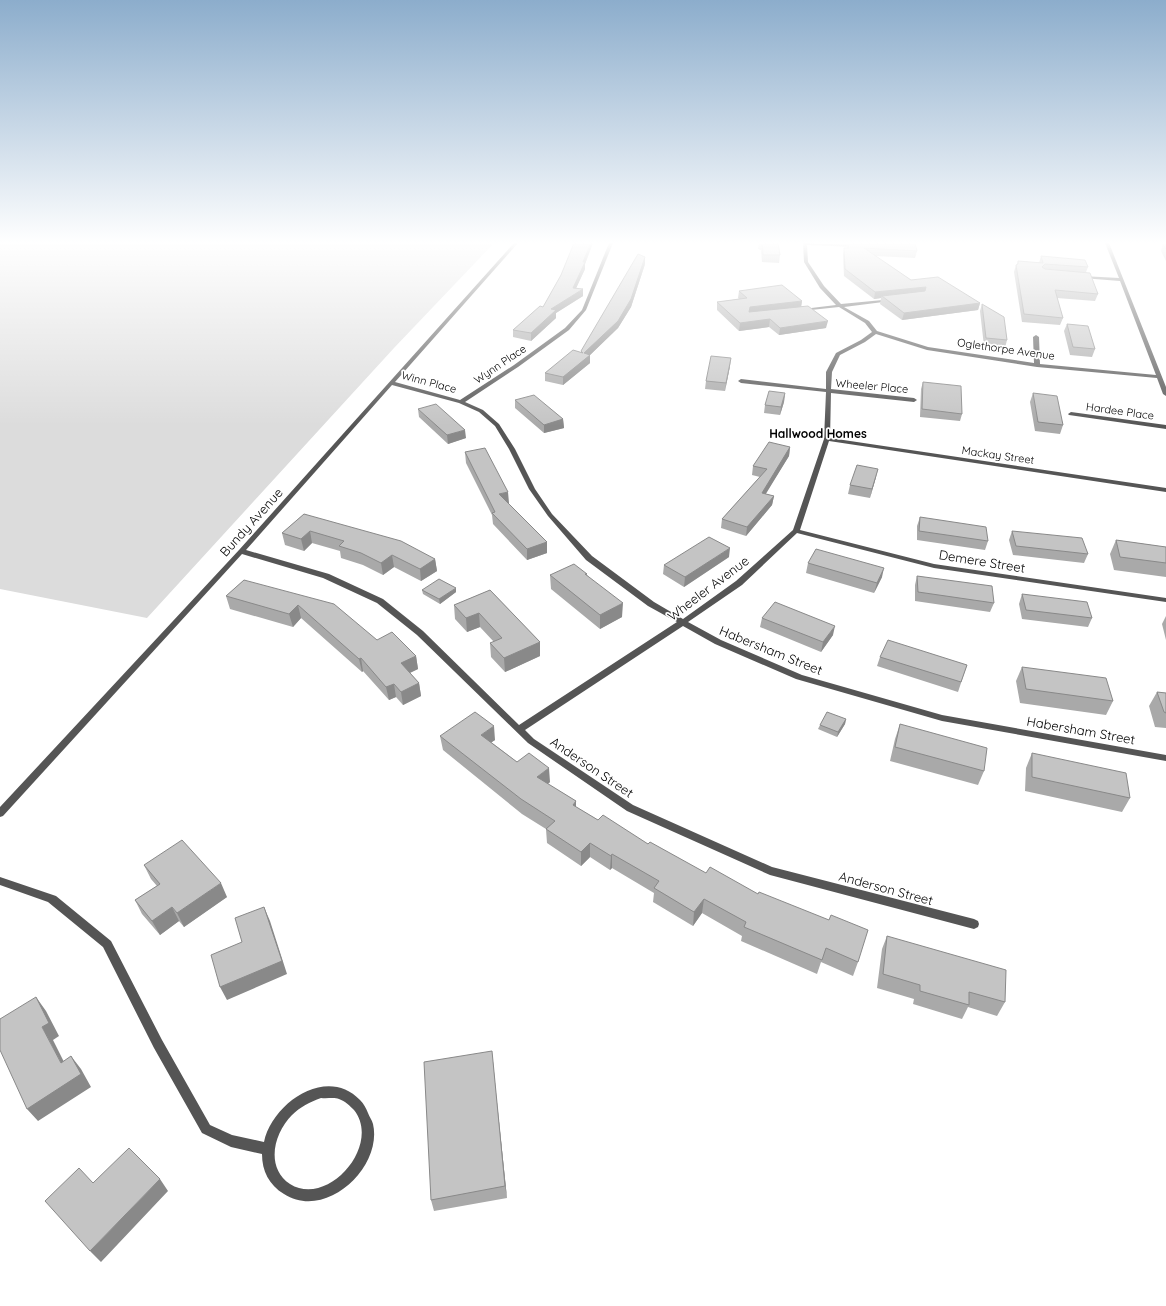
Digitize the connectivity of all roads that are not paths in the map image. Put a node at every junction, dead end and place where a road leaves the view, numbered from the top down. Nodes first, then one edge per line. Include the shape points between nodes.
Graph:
1 (462, 304) edge
2 (587, 304) edge
3 (850, 304) edge
4 (1131, 304) edge
5 (840, 305) junction
6 (795, 311) edge
7 (875, 332) junction
8 (1036, 337) dead end
9 (1037, 365) junction
10 (1159, 377) junction
11 (740, 381) dead end
12 (392, 383) junction
13 (827, 391) junction
14 (1166, 394) edge
15 (914, 400) dead end
16 (461, 402) junction
17 (1071, 414) dead end
18 (1166, 427) edge
19 (826, 439) junction
20 (1166, 490) edge
21 (796, 531) junction
22 (241, 552) junction
23 (1166, 600) edge
24 (683, 622) junction
25 (519, 729) junction
26 (1166, 758) edge
27 (0, 813) edge
28 (0, 881) edge
29 (974, 924) dead end
30 (268, 1149) junction

1 - 12 street, Bundy Avenue
2 - 16 street, Wynn Place via 571,324 516,366
3 - 5 street
4 - 10 street
5 - 6 street
5 - 7 street, Oglethorpe Avenue via 867,322
7 - 9 street, Oglethorpe Avenue via 927,348
7 - 13 street, Wheeler Avenue via 838,354 829,372
8 - 9 street
9 - 10 street, Oglethorpe Avenue
10 - 14 street
11 - 13 street, Wheeler Place
12 - 16 street, Winn Place
12 - 22 street, Bundy Avenue
13 - 15 street, Wheeler Place
13 - 19 street, Wheeler Avenue
16 - 24 street, Habersham Street via 481,411 497,425 532,489 550,515 590,558 651,604
17 - 18 street, Hardee Place
19 - 20 street, Mackay Street
19 - 21 street, Wheeler Avenue
21 - 23 street, Demere Street via 934,566
21 - 24 street, Wheeler Avenue via 739,583
22 - 25 street, Anderson Street via 326,576 380,601 420,633
22 - 27 street, Bundy Avenue
24 - 25 street, Wheeler Avenue
24 - 26 street, Habersham Street via 718,642 799,677 927,714
25 - 29 street, Anderson Street via 531,740 630,808 770,871
28 - 30 street via 52,899 107,944 158,1044 206,1129 231,1141
30 - 30 street via 270,1169 280,1184 296,1194 316,1195 336,1188 353,1174 364,1155 368,1134 365,1116 355,1101 340,1093 315,1094 302,1099 286,1111 273,1129

